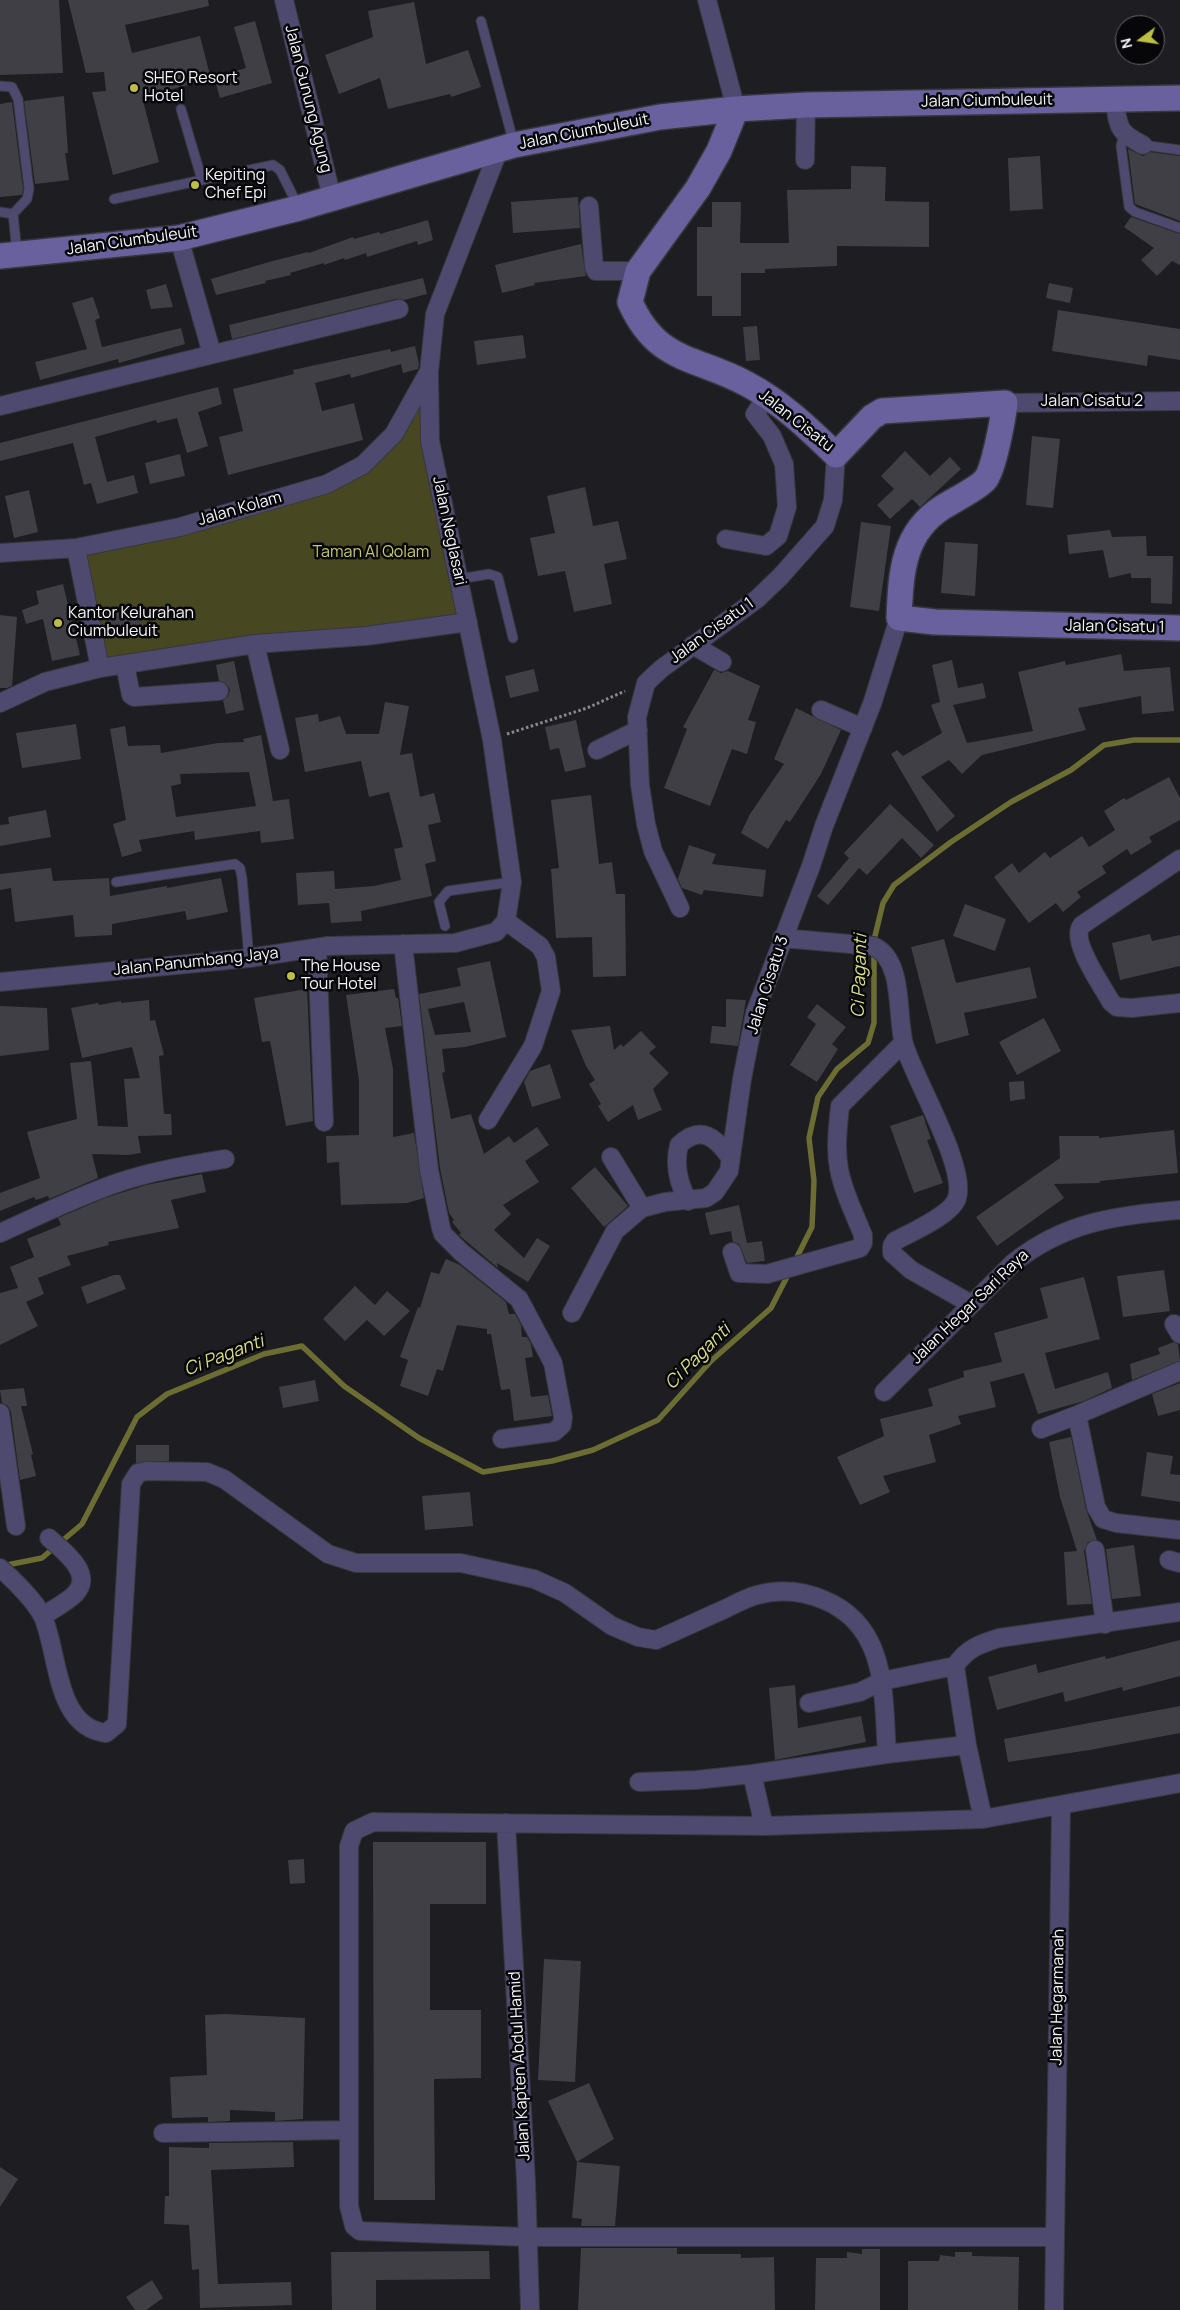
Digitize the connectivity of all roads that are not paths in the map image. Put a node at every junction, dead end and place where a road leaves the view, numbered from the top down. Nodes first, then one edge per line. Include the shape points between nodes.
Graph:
1 (284, 0) edge
2 (707, 0) edge
3 (481, 21) dead end
4 (0, 86) edge
5 (1114, 98) junction
6 (1180, 98) edge
7 (806, 105) junction
8 (736, 108) junction
9 (181, 109) dead end
10 (1124, 135) junction
11 (1143, 145) joint
12 (507, 147) junction
13 (1180, 150) edge
14 (805, 160) dead end
15 (202, 180) junction
16 (332, 198) junction
17 (114, 199) dead end
18 (589, 206) dead end
19 (299, 208) junction
20 (0, 212) edge
21 (13, 214) junction
22 (1180, 228) edge
23 (179, 238) junction
24 (9, 256) edge
25 (638, 270) junction
26 (399, 309) dead end
27 (212, 354) junction
28 (428, 372) junction
29 (767, 396) junction
30 (1180, 402) edge
31 (1005, 403) junction
32 (0, 406) edge
33 (836, 455) junction
34 (726, 539) dead end
35 (76, 548) junction
36 (0, 553) edge
37 (459, 579) junction
38 (899, 618) junction
39 (468, 622) junction
40 (1180, 628) edge
41 (513, 638) dead end
42 (255, 644) junction
43 (693, 645) junction
44 (722, 662) dead end
45 (126, 665) junction
46 (100, 668) junction
47 (219, 691) dead end
48 (0, 703) edge
49 (821, 710) dead end
50 (863, 728) junction
51 (638, 730) junction
52 (280, 750) dead end
53 (597, 750) dead end
54 (1180, 859) edge
55 (116, 882) dead end
56 (512, 882) junction
57 (680, 908) dead end
58 (506, 922) junction
59 (445, 926) dead end
60 (782, 938) junction
61 (403, 944) junction
62 (317, 948) junction
63 (249, 958) junction
64 (0, 982) edge
65 (1180, 1003) edge
66 (903, 1043) junction
67 (488, 1120) dead end
68 (324, 1122) dead end
69 (610, 1157) dead end
70 (730, 1157) junction
71 (225, 1159) dead end
72 (688, 1201) junction
73 (642, 1208) junction
74 (1180, 1210) edge
75 (0, 1234) edge
76 (732, 1252) dead end
77 (971, 1304) junction
78 (572, 1314) dead end
79 (1180, 1371) edge
80 (884, 1392) dead end
81 (0, 1413) edge
82 (1077, 1415) junction
83 (1041, 1429) dead end
84 (502, 1439) dead end
85 (16, 1526) dead end
86 (1180, 1530) edge
87 (49, 1538) dead end
88 (1095, 1550) dead end
89 (4, 1572) edge
90 (1180, 1612) edge
91 (42, 1616) junction
92 (1105, 1624) junction
93 (956, 1666) junction
94 (882, 1681) junction
95 (809, 1703) dead end
96 (967, 1745) junction
97 (887, 1754) junction
98 (752, 1774) junction
99 (639, 1782) dead end
100 (1180, 1783) edge
101 (1061, 1806) junction
102 (983, 1819) junction
103 (506, 1823) junction
104 (764, 1826) junction
105 (348, 2130) junction
106 (163, 2134) dead end
107 (527, 2237) junction
108 (1054, 2237) junction
109 (530, 2310) edge
110 (1054, 2310) edge

1 - 16 street, Jalan Gunung Agung
2 - 8 street
3 - 12 lane via 495,68
4 - 21 lane via 12,88 18,99 29,189 27,199
5 - 6 street, Jalan Ciumbuleuit
5 - 7 street, Jalan Ciumbuleuit
5 - 10 street
7 - 8 street, Jalan Ciumbuleuit
7 - 14 street
8 - 12 street, Jalan Ciumbuleuit via 660,117
8 - 25 street, Jalan Cisatu via 719,151 698,188
9 - 15 lane
10 - 11 street
10 - 22 lane via 1121,146 1129,207
11 - 13 lane
12 - 16 street, Jalan Ciumbuleuit
12 - 28 street, Jalan Neglasari via 434,314
15 - 17 lane
15 - 19 lane via 273,165 280,170
16 - 19 street, Jalan Ciumbuleuit
18 - 25 street via 596,272
19 - 23 street, Jalan Ciumbuleuit
20 - 21 lane
21 - 24 lane
23 - 24 street, Jalan Ciumbuleuit
23 - 27 street
25 - 29 street, Jalan Cisatu via 630,302 640,322 656,342 709,369 746,383
26 - 27 street
27 - 32 street
28 - 35 street, Jalan Kolam via 394,434 363,465 327,484 180,527
28 - 37 street, Jalan Neglasari via 430,441
29 - 33 street, Jalan Cisatu via 804,424
29 - 34 street via 754,414 772,436 784,464 787,507 778,536 766,546
30 - 31 street, Jalan Cisatu 2
31 - 33 street, Jalan Cisatu via 882,411 872,417
31 - 38 street via 1002,428 986,480 936,512 919,528 908,547 900,586
33 - 43 street, Jalan Cisatu 1 via 833,500 825,526 757,598
35 - 36 street, Jalan Kolam
35 - 46 street
37 - 39 street, Jalan Neglasari
37 - 41 lane via 489,574 498,577
38 - 40 street, Jalan Cisatu 1 via 935,622
38 - 50 street, Jalan Cisatu 3
39 - 42 street via 366,636
39 - 56 street, Jalan Neglasari via 492,740
42 - 45 street
42 - 52 street
43 - 44 street
43 - 51 street, Jalan Cisatu 1 via 646,683 637,717
45 - 46 street
45 - 47 street via 134,697
46 - 48 street via 45,682
49 - 50 street
50 - 60 street, Jalan Cisatu 3
51 - 53 street
51 - 57 street via 640,785 646,824 653,851
54 - 65 street via 1082,925 1078,936 1083,952 1117,1007
55 - 63 lane via 236,864 242,878
56 - 58 street, Jalan Neglasari
56 - 59 lane via 448,891 439,902
58 - 61 street, Jalan Panumbang Jaya via 496,932 455,943
58 - 67 street via 540,946 546,957 551,991 533,1046
60 - 66 street via 877,948 893,968
60 - 70 street, Jalan Cisatu 3 via 755,1013
61 - 62 street, Jalan Panumbang Jaya
61 - 84 street via 429,1170 443,1234 460,1252 519,1299 553,1363 562,1425 554,1432
62 - 63 street, Jalan Panumbang Jaya
62 - 68 street
63 - 64 street, Jalan Panumbang Jaya
66 - 76 street via 840,1106 838,1167 863,1235 857,1250 758,1275 739,1273
66 - 77 street via 949,1149 956,1173 957,1199 950,1209 895,1241 892,1254 911,1270
69 - 73 street
70 - 72 street, Jalan Cisatu 3 via 729,1171 715,1192 706,1198
70 - 72 street via 718,1141 708,1135 692,1136 679,1145 677,1169 680,1187
71 - 75 street via 162,1170 117,1183 62,1204
72 - 73 street, Jalan Cisatu 3
73 - 78 street, Jalan Cisatu 3 via 615,1232
74 - 77 street, Jalan Hegar Sari Raya via 1086,1223 1055,1235 1032,1247
77 - 80 street, Jalan Hegar Sari Raya
79 - 82 street
81 - 85 street
82 - 83 street
82 - 86 street via 1096,1507 1103,1519
87 - 91 street via 79,1569 78,1588 75,1594
88 - 92 street
89 - 91 street
90 - 92 street
91 - 94 street via 68,1707 77,1720 93,1731 106,1733 117,1724 131,1484 138,1473 146,1471 207,1472 224,1479 328,1554 356,1563 461,1563 534,1579 565,1593 612,1626 638,1637 656,1640 757,1595 810,1594 836,1605 867,1634
92 - 93 street via 999,1638 973,1647 963,1654
93 - 94 street
93 - 96 street
94 - 95 street via 860,1692
94 - 97 street
96 - 97 street
96 - 102 street
97 - 98 street
98 - 99 street
98 - 104 street
100 - 101 street
101 - 102 street
101 - 108 street, Jalan Hegarmanah
102 - 104 street
103 - 104 street
103 - 105 street via 373,1822 354,1831 349,1846
103 - 107 street, Jalan Kapten Abdul Hamid
105 - 106 street
105 - 107 street via 349,2206 354,2226 360,2231
107 - 108 street
107 - 109 street, Jalan Kapten Abdul Hamid
108 - 110 street, Jalan Hegarmanah

